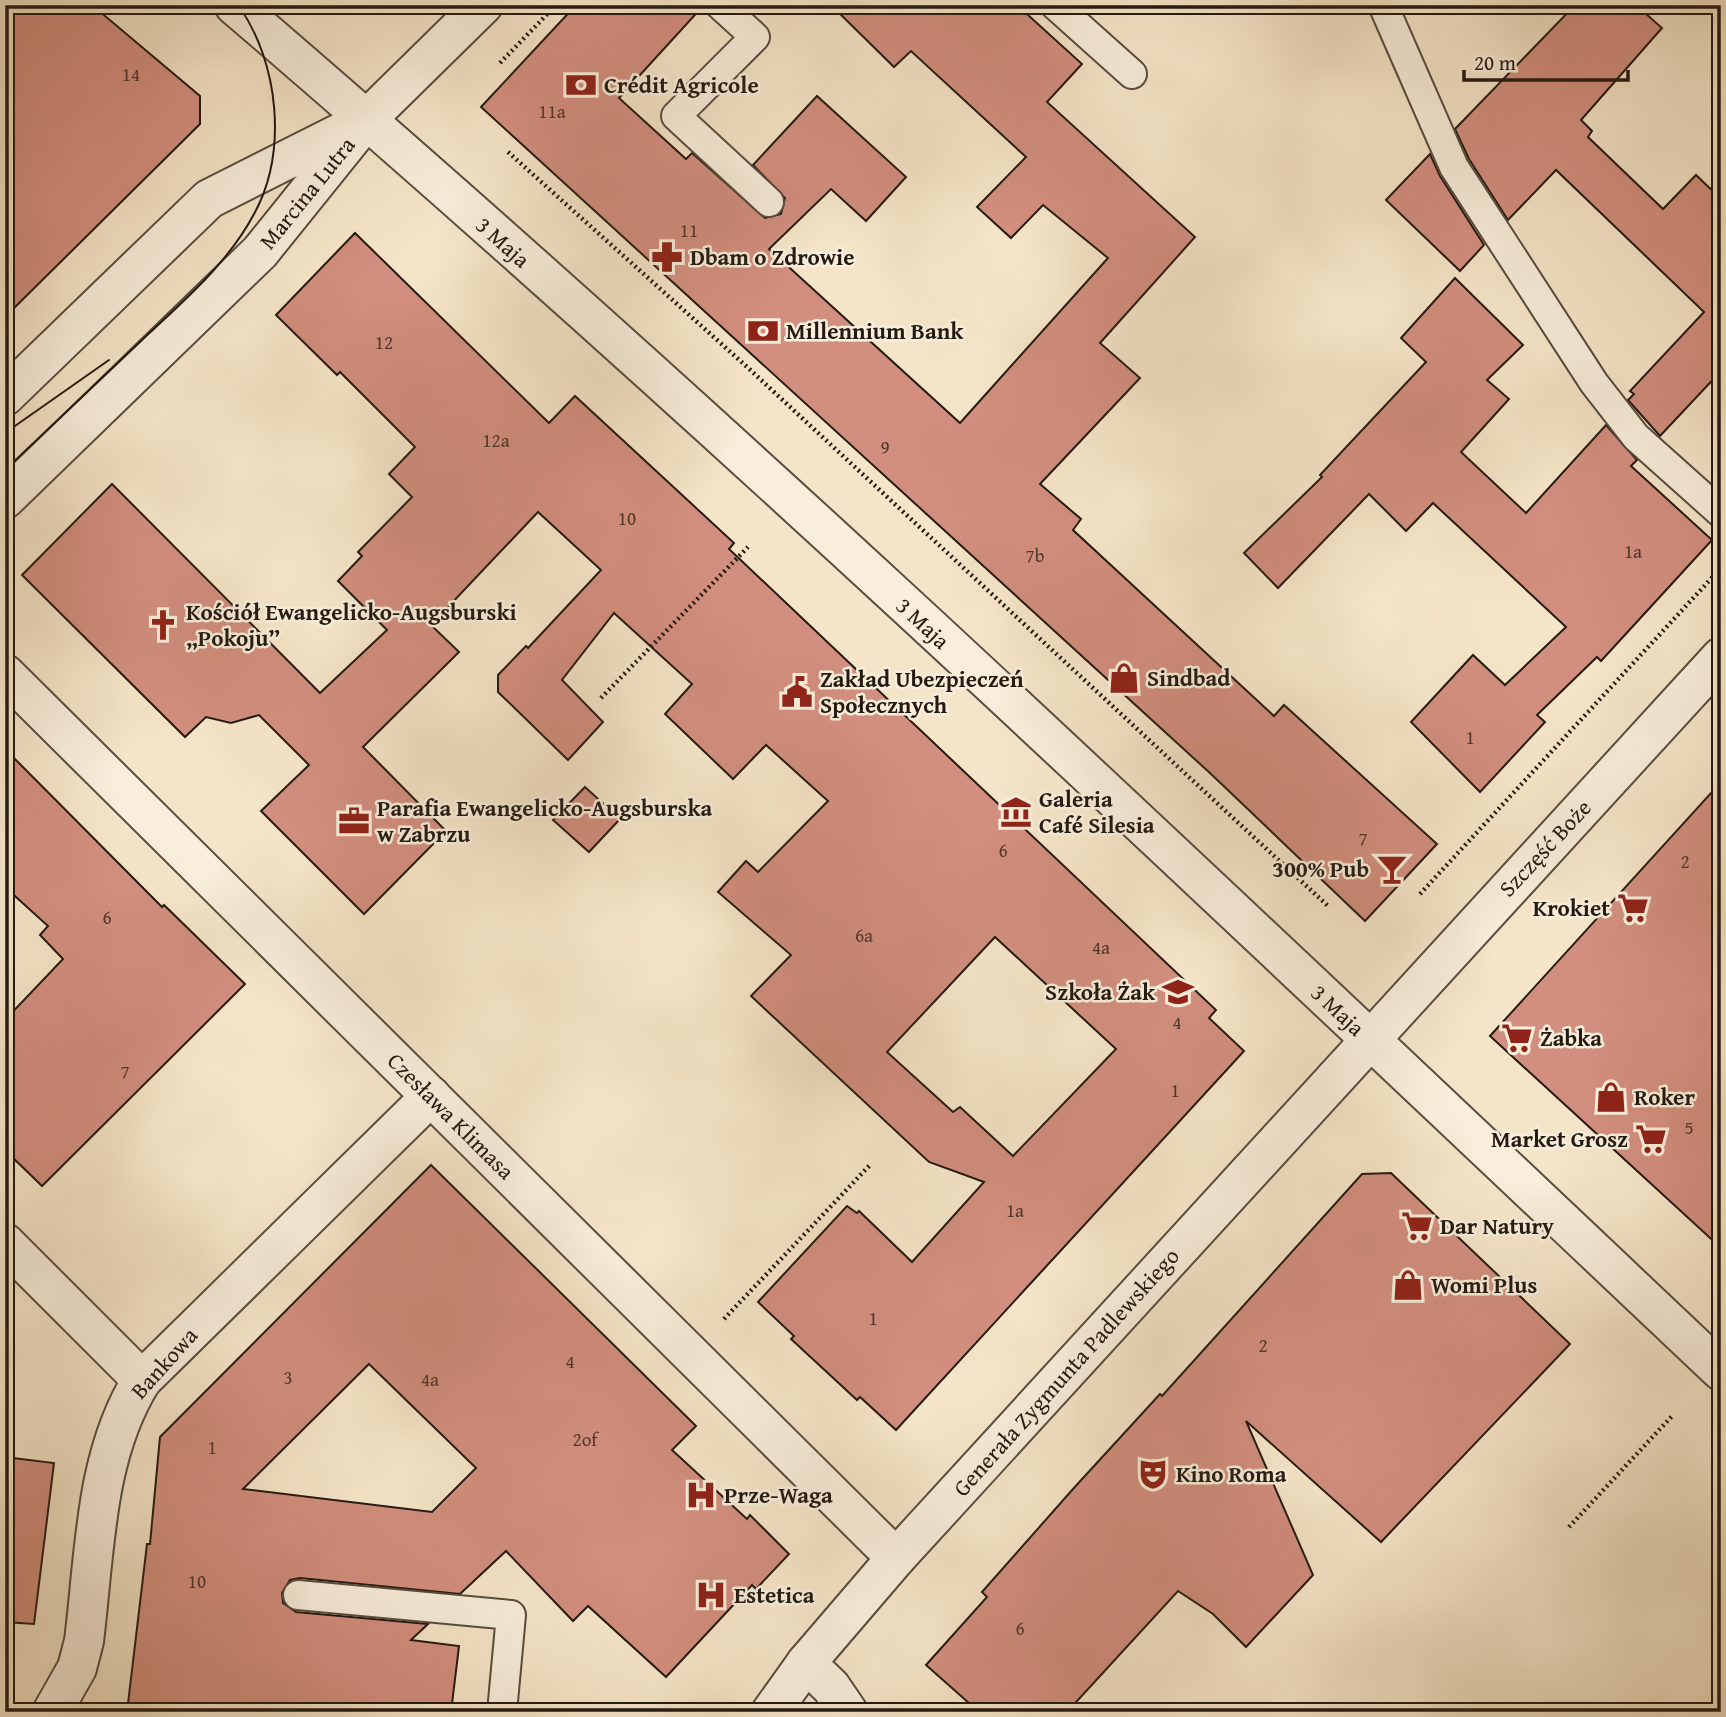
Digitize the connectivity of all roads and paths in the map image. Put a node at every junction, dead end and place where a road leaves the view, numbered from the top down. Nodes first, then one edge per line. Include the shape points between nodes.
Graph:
1 (234, 5) edge
2 (483, 5) edge
3 (556, 5) edge
4 (720, 5) edge
5 (1055, 5) edge
6 (1383, 5) edge
7 (500, 63) dead end
8 (1132, 74) dead end
9 (367, 119) junction
10 (508, 152) dead end
11 (769, 202) dead end
12 (5, 396) edge
13 (5, 499) edge
14 (1721, 513) edge
15 (748, 547) dead end
16 (1721, 568) edge
17 (1721, 657) edge
18 (5, 674) edge
19 (601, 698) dead end
20 (1420, 894) dead end
21 (1328, 906) dead end
22 (1370, 1040) junction
23 (431, 1096) junction
24 (870, 1165) dead end
25 (5, 1243) edge
26 (691, 1354) junction
27 (1721, 1371) edge
28 (142, 1380) junction
29 (1673, 1415) dead end
30 (1569, 1527) dead end
31 (896, 1558) junction
32 (298, 1595) dead end
33 (806, 1663) junction
34 (51, 1712) edge
35 (502, 1712) edge
36 (771, 1712) edge
37 (848, 1712) edge

1 - 9 street, 3 Maja
2 - 9 street
3 - 7 path
4 - 11 lane via 755,37 676,116
5 - 8 lane
6 - 14 lane via 1454,167 1594,383 1636,437
9 - 12 street, Marcina Lutra via 209,200
9 - 13 street, Marcina Lutra via 260,252
9 - 22 street, 3 Maja via 834,540
10 - 21 path via 746,366
15 - 19 path
16 - 20 path
17 - 22 street, Szczęść Boże
18 - 23 street, Czesława Klimasa
22 - 27 street, 3 Maja
22 - 31 street, Generała Zygmunta Padlewskiego
23 - 26 street, Czesława Klimasa
23 - 28 street, Bankowa
24 - 26 path
25 - 28 street
26 - 31 street, Czesława Klimasa
28 - 34 street, Bankowa via 123,1410 107,1462 77,1668
29 - 30 path
31 - 33 street, Generała Zygmunta Padlewskiego
32 - 35 lane via 511,1615
33 - 36 street, Generała Zygmunta Padlewskiego
33 - 37 street

